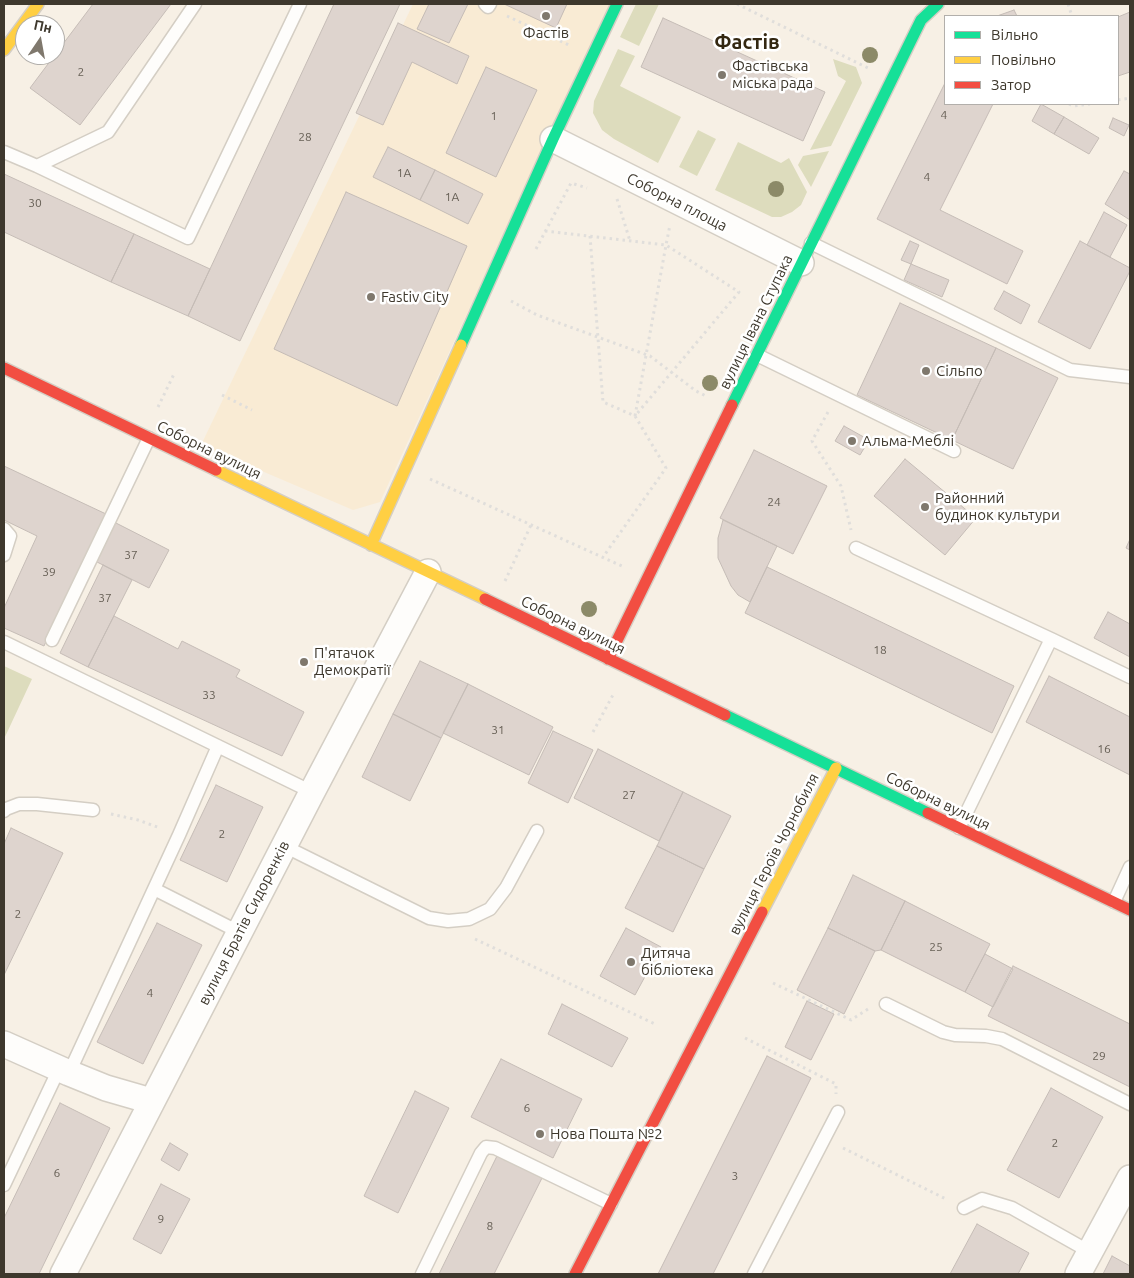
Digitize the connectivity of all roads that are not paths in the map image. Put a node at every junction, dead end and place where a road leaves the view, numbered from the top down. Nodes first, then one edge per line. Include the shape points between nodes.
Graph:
1 (38, 4) edge
2 (196, 4) edge
3 (300, 4) edge
4 (617, 4) edge
5 (938, 4) edge
6 (948, 15) edge
7 (4, 50) edge
8 (553, 139) junction
9 (4, 152) edge
10 (37, 166) junction
11 (806, 253) junction
12 (757, 355) junction
13 (4, 368) edge
14 (1130, 377) edge
15 (149, 438) junction
16 (954, 451) dead end
17 (4, 529) edge
18 (371, 545) junction
19 (856, 548) road end
20 (4, 555) edge
21 (428, 572) junction
22 (1051, 639) junction
23 (52, 640) dead end
24 (4, 642) edge
25 (608, 659) junction
26 (1130, 677) edge
27 (218, 746) junction
28 (836, 768) junction
29 (312, 792) junction
30 (93, 810) road end
31 (4, 811) edge
32 (959, 828) junction
33 (537, 831) dead end
34 (284, 846) junction
35 (1130, 867) edge
36 (154, 889) junction
37 (1114, 902) junction
38 (1130, 910) edge
39 (240, 932) junction
40 (886, 1004) road end
41 (4, 1044) edge
42 (64, 1071) junction
43 (151, 1101) junction
44 (1130, 1104) edge
45 (838, 1112) dead end
46 (1130, 1178) edge
47 (4, 1184) edge
48 (611, 1204) junction
49 (964, 1208) dead end
50 (1084, 1263) edge
51 (63, 1274) edge
52 (422, 1274) edge
53 (575, 1274) edge
54 (754, 1274) edge

1 - 7 main road
2 - 10 lane via 108,132
3 - 10 lane via 188,238
4 - 8 main road
5 - 6 lane
5 - 11 main road, вулиця Івана Ступака via 920,20
8 - 11 street, Соборна площа via 679,202
8 - 18 main road
9 - 10 lane
11 - 12 main road, вулиця Івана Ступака
11 - 14 lane via 1070,370
12 - 16 lane
12 - 25 main road, вулиця Івана Ступака
13 - 15 main road, Соборна вулиця
15 - 18 main road, Соборна вулиця
15 - 23 lane
17 - 20 lane via 10,536
18 - 21 main road, Соборна вулиця
19 - 22 lane
21 - 25 main road, Соборна вулиця
21 - 29 street, вулиця Братів Сидоренків
22 - 26 lane
22 - 32 lane
24 - 27 lane
25 - 28 main road, Соборна вулиця
27 - 29 lane
27 - 36 lane
28 - 32 main road, Соборна вулиця
28 - 48 main road, вулиця Героїв Чорнобиля
29 - 34 street, вулиця Братів Сидоренків
30 - 31 lane via 19,804
32 - 37 main road, Соборна вулиця
33 - 34 lane via 506,888 490,909 469,918 448,921 429,918
34 - 39 street, вулиця Братів Сидоренків
35 - 37 lane
36 - 39 lane
36 - 42 lane
37 - 38 main road, Соборна вулиця
39 - 43 street, вулиця Братів Сидоренків
40 - 44 lane via 943,1032 1002,1039
41 - 42 street
42 - 43 street
42 - 47 lane
43 - 51 street, вулиця Братів Сидоренків
45 - 54 lane
46 - 50 street
48 - 52 lane via 495,1148 486,1147
48 - 53 main road, вулиця Героїв Чорнобиля
49 - 50 lane via 982,1199 1012,1208

